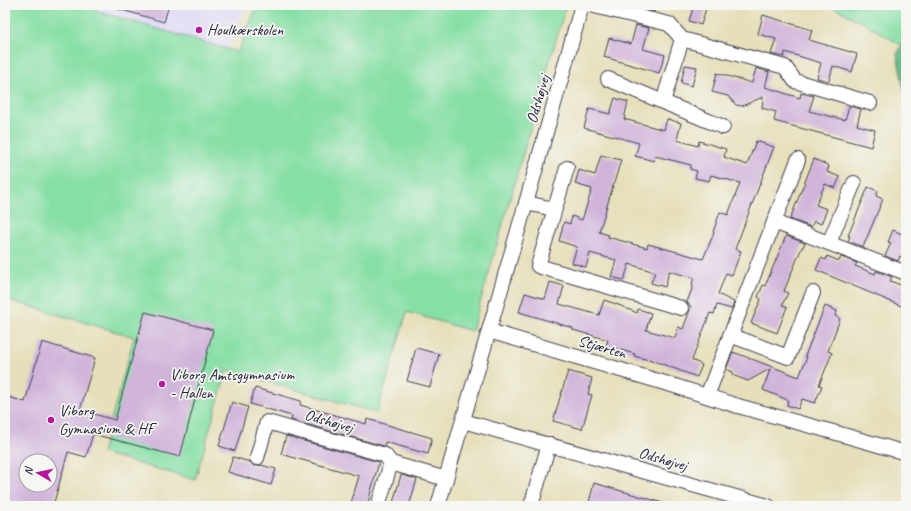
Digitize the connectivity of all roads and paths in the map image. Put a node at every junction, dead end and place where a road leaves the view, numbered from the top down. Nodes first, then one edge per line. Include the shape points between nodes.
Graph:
1 (582, 5) edge
2 (590, 5) edge
3 (682, 39) junction
4 (608, 79) dead end
5 (663, 102) junction
6 (870, 103) dead end
7 (723, 126) dead end
8 (798, 160) dead end
9 (567, 168) dead end
10 (854, 183) dead end
11 (526, 203) junction
12 (554, 209) junction
13 (774, 222) junction
14 (829, 243) junction
15 (906, 272) edge
16 (813, 293) dead end
17 (681, 308) dead end
18 (489, 331) junction
19 (730, 335) junction
20 (706, 396) junction
21 (463, 421) junction
22 (549, 444) junction
23 (906, 453) edge
24 (257, 458) dead end
25 (391, 463) junction
26 (446, 479) junction
27 (378, 506) edge
28 (438, 506) edge
29 (531, 506) edge
30 (768, 506) edge

1 - 11 street, Odshøjvej
2 - 3 street via 669,24
3 - 5 street
3 - 6 street via 785,67 795,81
4 - 5 street
5 - 7 street
8 - 13 street
9 - 12 street
10 - 14 street
11 - 12 street
11 - 18 street, Odshøjvej
12 - 17 street via 538,266
13 - 14 street
13 - 19 street
14 - 15 street
16 - 19 street via 788,358
18 - 20 street, Stjærten
18 - 21 street, Odshøjvej
19 - 20 street
20 - 23 street, Stjærten
21 - 22 street, Odshøjvej
21 - 26 street, Odshøjvej
22 - 29 street
22 - 30 street, Odshøjvej
24 - 25 street, Odshøjvej via 268,422 385,455
25 - 26 street, Odshøjvej
25 - 27 street
26 - 28 street, Odshøjvej

